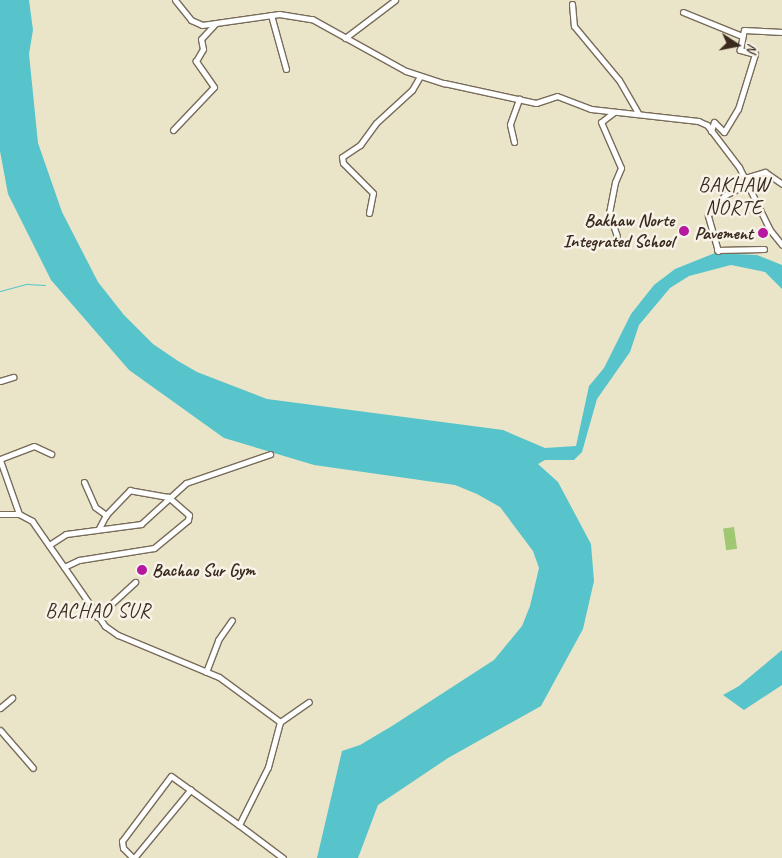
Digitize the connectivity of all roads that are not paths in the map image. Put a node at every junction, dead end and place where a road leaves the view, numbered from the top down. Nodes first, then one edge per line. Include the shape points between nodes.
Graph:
1 (175, 0) edge
2 (395, 0) edge
3 (572, 4) dead end
4 (683, 12) dead end
5 (271, 15) junction
6 (216, 24) junction
7 (782, 32) edge
8 (742, 36) junction
9 (345, 38) junction
10 (286, 69) dead end
11 (420, 76) junction
12 (519, 99) junction
13 (614, 112) junction
14 (639, 114) junction
15 (173, 130) dead end
16 (711, 131) junction
17 (514, 142) dead end
18 (746, 181) junction
19 (782, 184) edge
20 (369, 213) dead end
21 (617, 236) dead end
22 (782, 246) edge
23 (764, 249) dead end
24 (13, 377) dead end
25 (0, 381) edge
26 (51, 454) dead end
27 (270, 454) dead end
28 (0, 460) edge
29 (84, 482) dead end
30 (168, 497) junction
31 (0, 514) edge
32 (19, 514) junction
33 (106, 515) junction
34 (99, 528) junction
35 (49, 544) junction
36 (64, 567) junction
37 (135, 582) dead end
38 (97, 617) junction
39 (232, 620) dead end
40 (206, 672) junction
41 (12, 698) dead end
42 (309, 702) dead end
43 (0, 708) edge
44 (280, 722) junction
45 (0, 730) edge
46 (33, 768) dead end
47 (191, 789) junction
48 (239, 825) junction
49 (133, 858) edge
50 (283, 858) edge

1 - 6 street via 196,24
2 - 9 street
3 - 14 street via 574,26 625,88
4 - 8 street
5 - 6 street
5 - 9 street via 287,14 312,19
5 - 10 street
6 - 15 street via 202,39 203,49 196,61 214,87
7 - 8 street via 744,30
8 - 16 street via 740,50 755,54 738,109 724,132 714,122
9 - 11 street
11 - 12 street
11 - 20 street via 412,90 376,123 360,145 342,157 343,162 373,193
12 - 13 street via 541,103 557,96 591,109
12 - 17 street via 510,124
13 - 14 street
13 - 21 street via 601,122 622,168 609,207 612,229
14 - 16 street via 698,121
16 - 18 street
18 - 19 street via 765,172
18 - 22 street via 770,230
18 - 23 street via 725,195 708,215 717,251
24 - 25 street
26 - 28 street via 34,446
27 - 30 street via 186,483
28 - 32 street
29 - 33 street via 95,507
30 - 33 street via 130,490
30 - 34 street via 141,524
30 - 36 street via 189,518 154,548 79,560
31 - 32 street
32 - 35 street via 32,521
33 - 34 street
34 - 35 street via 66,534
35 - 36 street
36 - 38 street
37 - 38 street
38 - 40 street via 118,635
39 - 40 street via 218,640
40 - 44 street via 219,677
41 - 43 street
42 - 44 street
44 - 48 street via 268,767
45 - 46 street
47 - 48 street
47 - 49 street
47 - 49 street via 174,776 169,777 122,841 123,848
48 - 50 street

